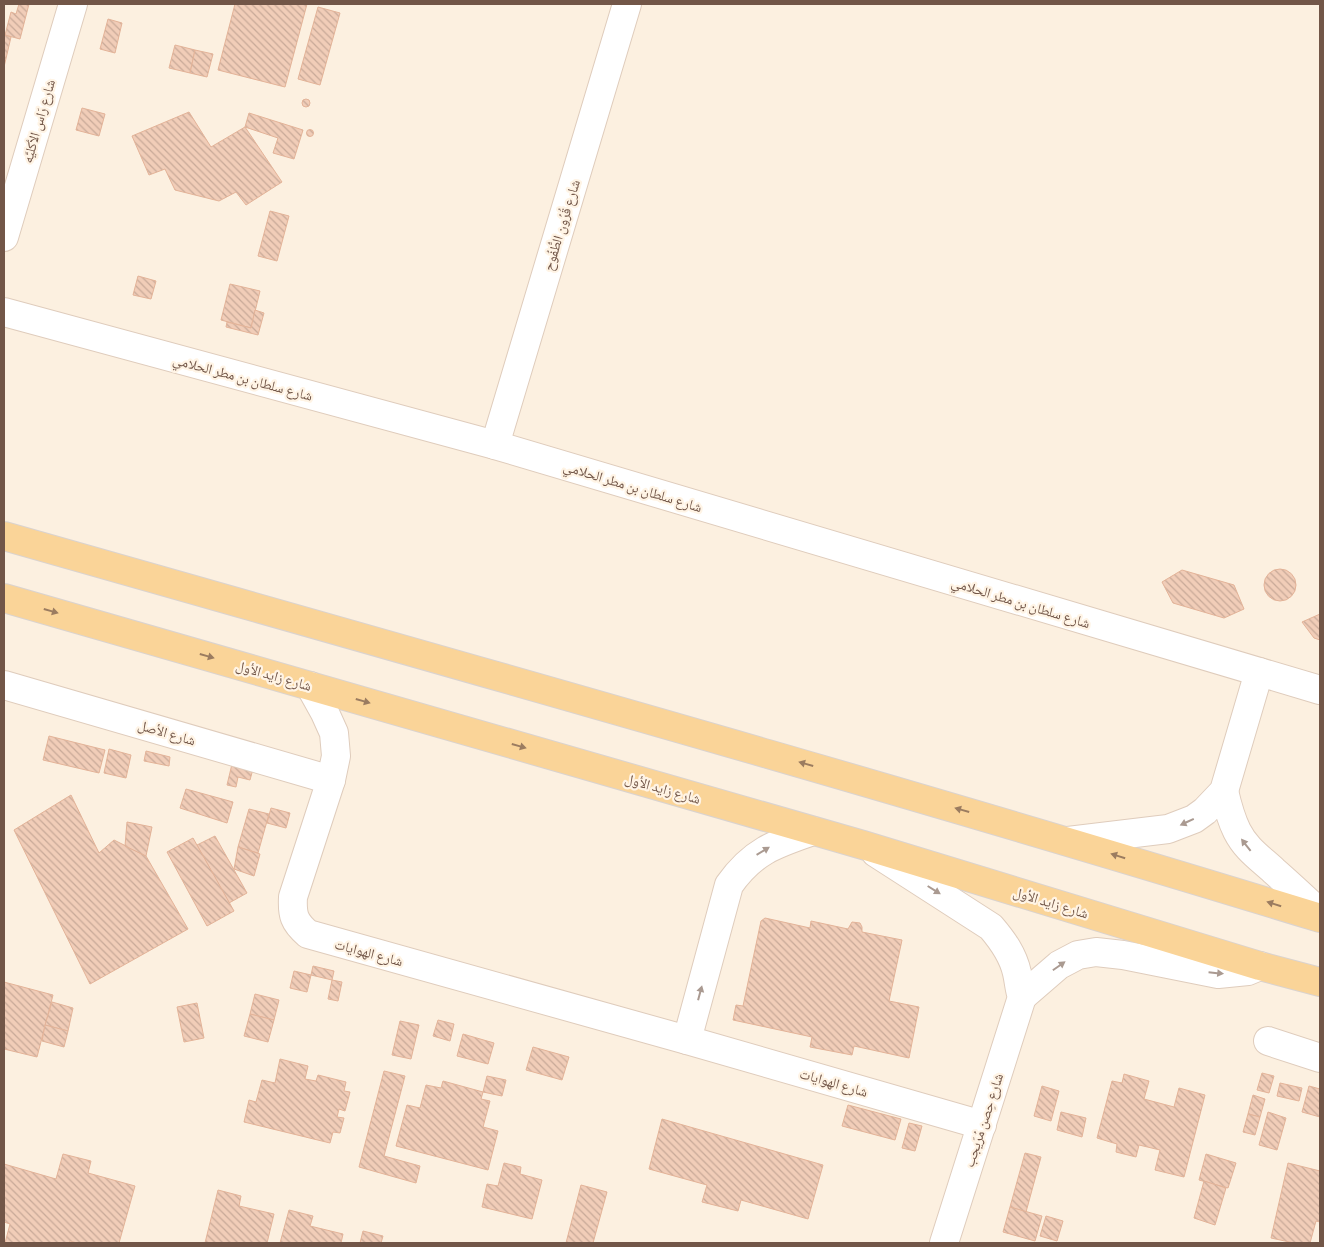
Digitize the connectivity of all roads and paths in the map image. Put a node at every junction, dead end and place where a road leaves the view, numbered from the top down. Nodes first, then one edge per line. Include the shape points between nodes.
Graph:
1 (73, 4) edge
2 (627, 4) edge
3 (4, 237) edge
4 (4, 312) edge
5 (495, 445) junction
6 (4, 536) edge
7 (4, 598) edge
8 (1259, 672) junction
9 (4, 685) edge
10 (310, 686) junction
11 (1320, 690) edge
12 (331, 780) junction
13 (1224, 790) junction
14 (813, 831) junction
15 (1068, 841) junction
16 (863, 845) junction
17 (1320, 914) edge
18 (1320, 918) edge
19 (1260, 966) junction
20 (1320, 982) edge
21 (1022, 997) junction
22 (687, 1040) junction
23 (1268, 1041) dead end
24 (1320, 1058) edge
25 (982, 1125) junction
26 (944, 1243) edge

1 - 3 street, شارع رَاس الأكليَّه
2 - 5 street, شارع قُرُون الطُّفُوح
4 - 5 street, شارع سلطان بن مطر الحلامي
5 - 8 street, شارع سلطان بن مطر الحلامي
15 -> 6 main road
7 -> 10 main road, شارع زايد الأول
8 - 11 street, شارع سلطان بن مطر الحلامي
8 - 13 street
9 - 12 street, شارع الأصل
10 - 12 street, شارع الهوايات via 334,734 336,756
10 -> 14 main road, شارع زايد الأول
12 - 22 street, شارع الهوايات via 293,897 292,911 298,925 308,934
13 -> 15 street via 1205,811 1181,825
17 -> 13 street via 1245,845 1230,814
14 - 16 main road, شارع زايد الأول
22 -> 14 street via 729,885 753,857 776,844
18 -> 15 main road
16 - 19 main road, شارع زايد الأول
16 -> 21 street, شارع حِصن مُرَيجب via 991,927 1011,954
19 - 20 main road, شارع زايد الأول
21 -> 19 street via 1059,965 1078,955 1096,952 1218,974 1234,974
21 - 25 street, شارع حِصن مُرَيجب
22 - 25 street, شارع الهوايات
23 - 24 street
25 - 26 street, شارع حِصن مُرَيجب

